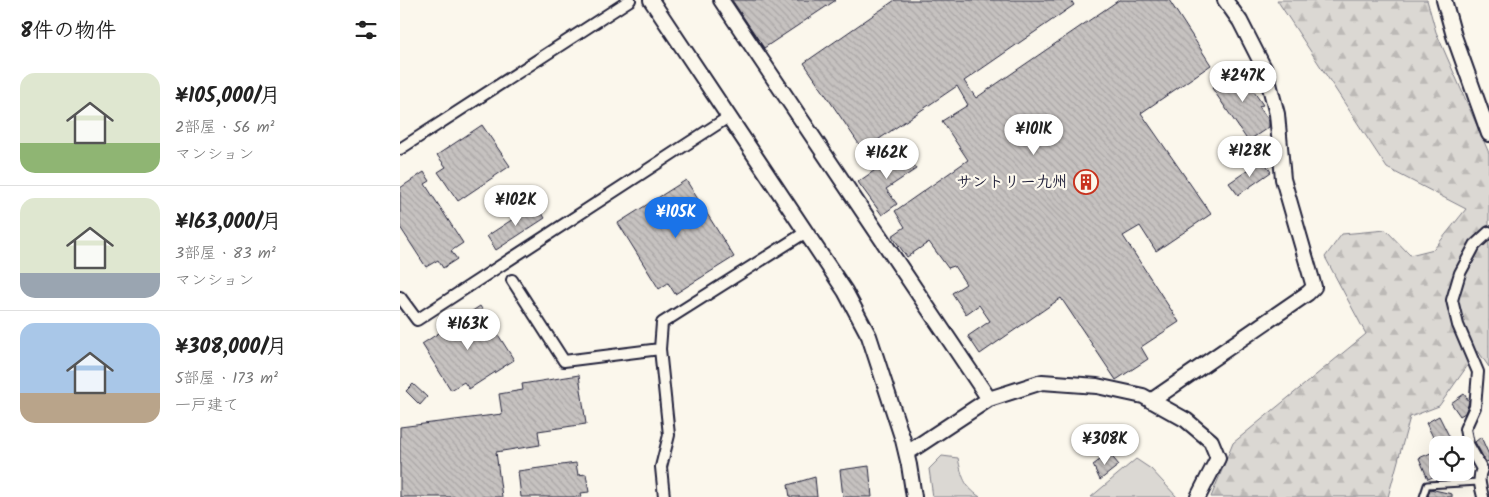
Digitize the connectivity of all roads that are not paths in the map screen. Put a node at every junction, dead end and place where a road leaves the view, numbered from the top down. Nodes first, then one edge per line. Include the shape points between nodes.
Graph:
1 (630, 0) edge
2 (651, 0) edge
3 (721, 0) edge
4 (1225, 0) edge
5 (1444, 0) edge
6 (730, 116) junction
7 (1489, 134) edge
8 (400, 149) edge
9 (806, 232) junction
10 (1489, 232) edge
11 (512, 280) dead end
12 (400, 297) edge
13 (660, 349) junction
14 (989, 399) junction
15 (1151, 401) junction
16 (907, 453) junction
17 (1479, 482) junction
18 (664, 497) edge
19 (914, 497) edge
20 (1198, 497) edge
21 (1423, 497) edge
22 (1483, 497) edge

1 - 8 street
2 - 6 street
3 - 14 street
4 - 15 street via 1240,21 1266,72 1277,114 1283,179 1314,287
5 - 7 street
6 - 9 street
6 - 12 street via 417,320
9 - 13 street via 662,324
9 - 16 street via 845,291 869,336
10 - 17 street via 1471,252 1452,300 1458,325 1478,372 1475,407 1465,429 1468,444 1482,469
11 - 13 street via 564,361
13 - 18 street via 669,435 661,467
14 - 15 street via 1042,382 1097,386 1143,396
14 - 16 street
15 - 20 street via 1186,420 1211,441 1218,458
16 - 19 street
17 - 21 lane via 1427,485
17 - 22 street

